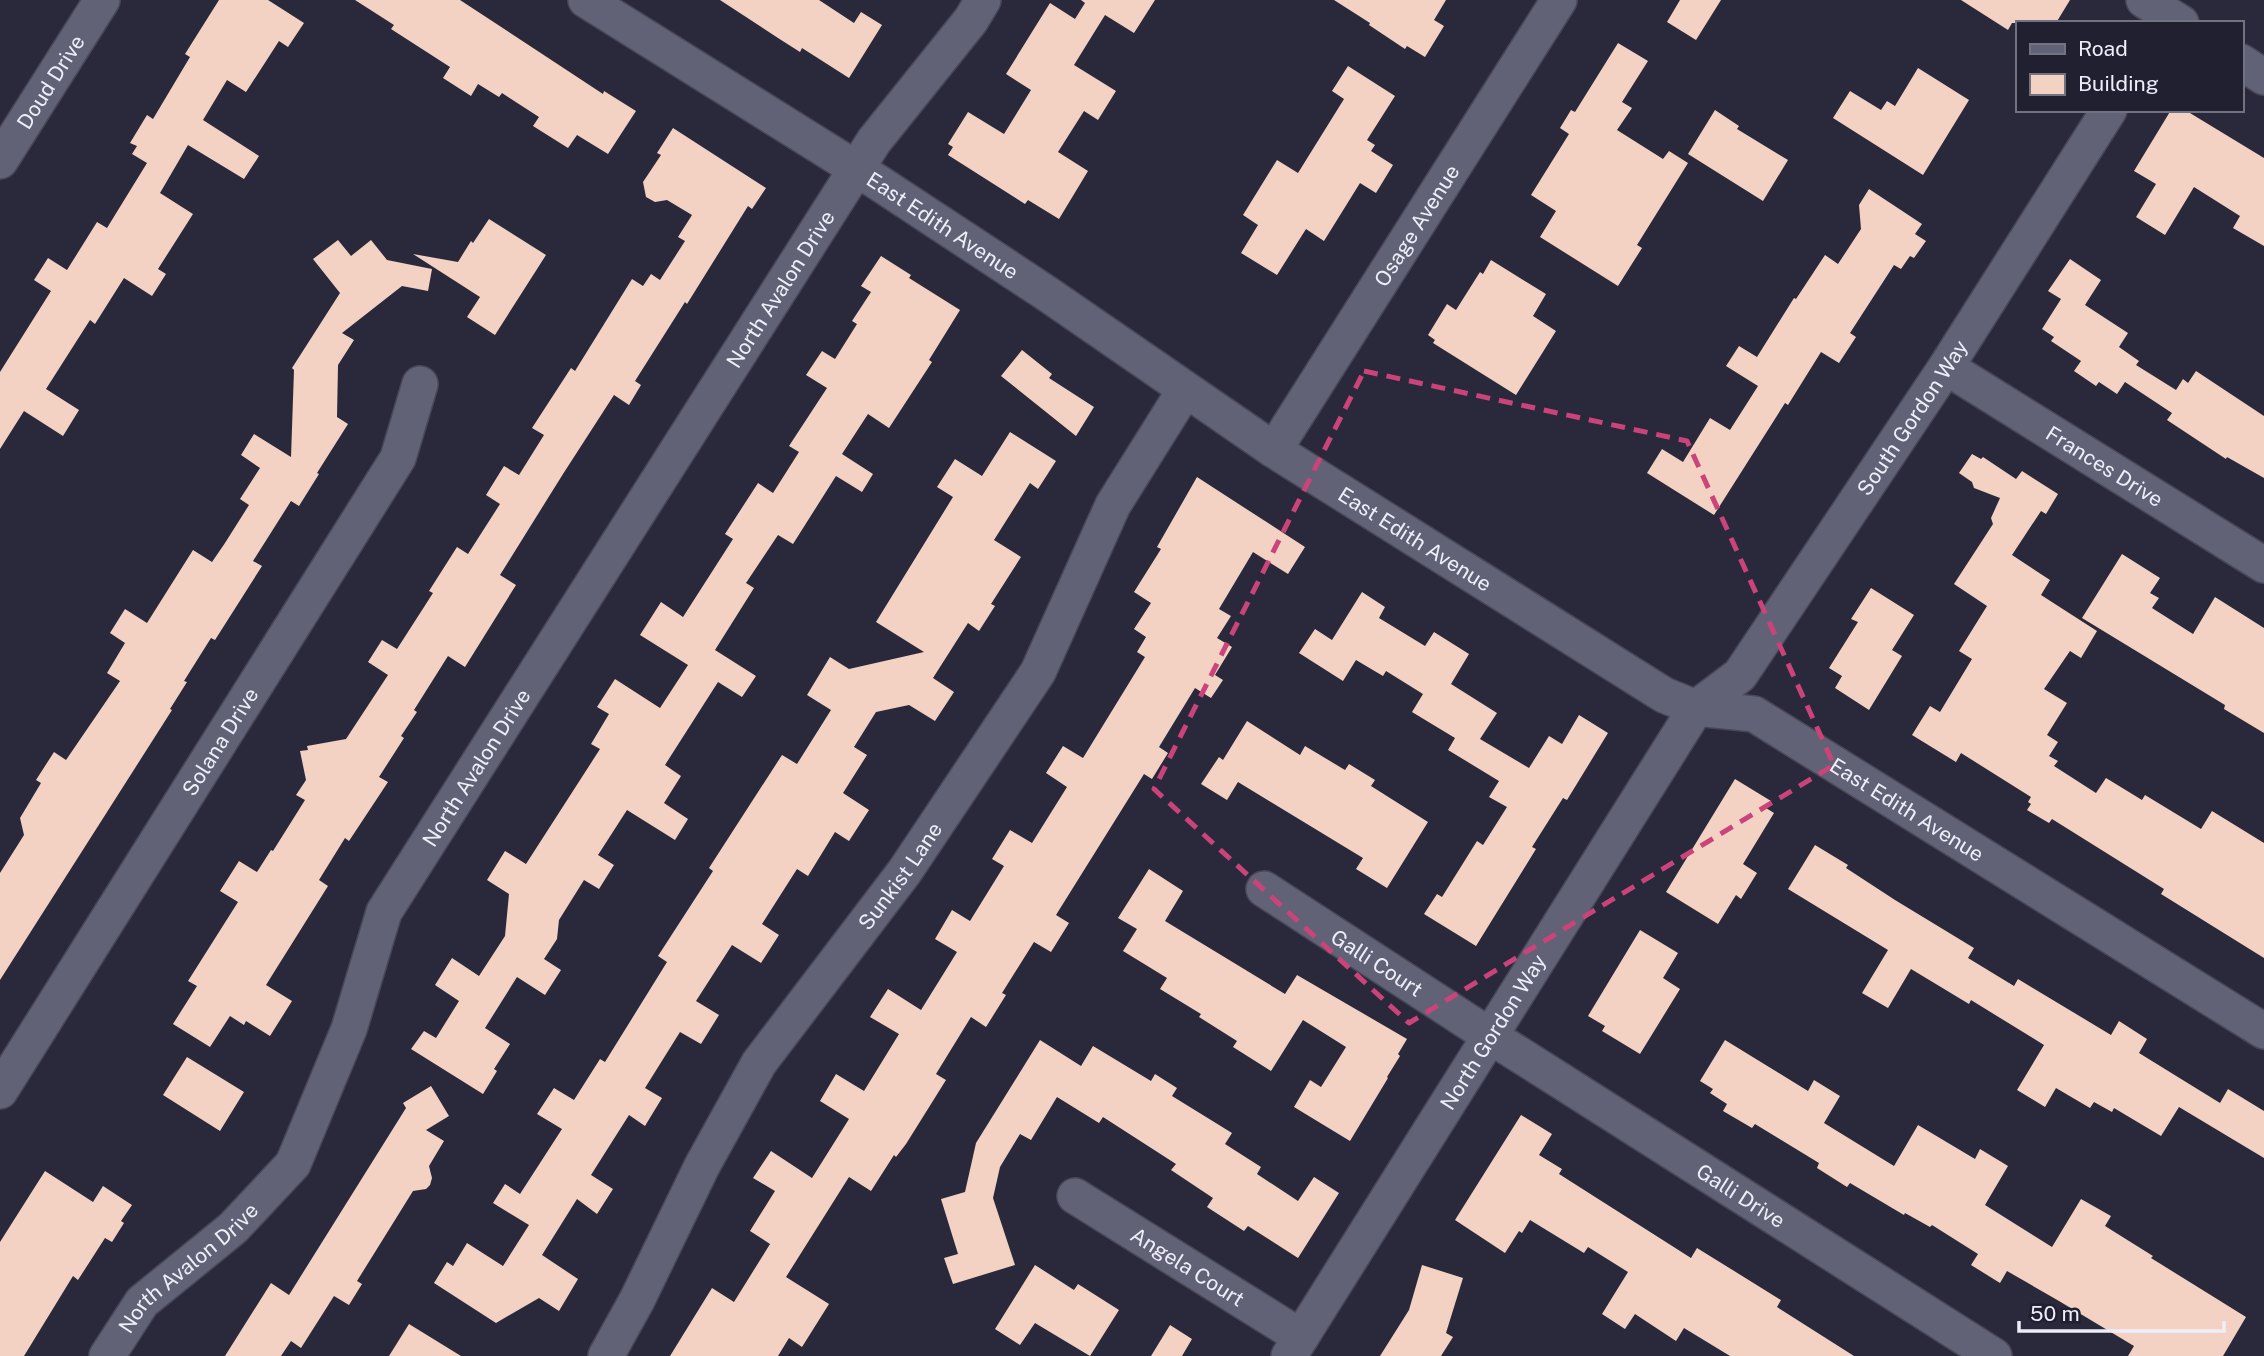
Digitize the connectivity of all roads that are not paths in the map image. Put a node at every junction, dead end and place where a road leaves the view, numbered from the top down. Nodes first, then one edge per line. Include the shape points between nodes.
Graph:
1 (102, 0) edge
2 (586, 0) edge
3 (983, 0) edge
4 (1559, 0) edge
5 (2243, 63) edge
6 (2264, 77) edge
7 (2108, 112) edge
8 (0, 161) edge
9 (856, 168) junction
10 (1945, 367) junction
11 (420, 384) dead end
12 (1185, 390) junction
13 (1274, 450) junction
14 (2264, 565) edge
15 (1696, 708) junction
16 (1264, 889) dead end
17 (2264, 1031) edge
18 (1490, 1036) junction
19 (0, 1091) edge
20 (1075, 1196) dead end
21 (1295, 1347) edge
22 (107, 1356) edge
23 (606, 1356) edge
24 (1994, 1356) edge

1 - 8 street, Doud Drive
2 - 9 street, East Edith Avenue
3 - 9 street, North Avalon Drive
4 - 13 street, Osage Avenue
5 - 6 street
7 - 10 street, South Gordon Way
9 - 12 street, East Edith Avenue
9 - 22 street, North Avalon Drive via 384,912 349,1029 293,1164 233,1228 142,1302
10 - 14 street, Frances Drive
10 - 15 street, South Gordon Way via 1740,675
11 - 19 street, Solana Drive via 398,458
12 - 13 street, East Edith Avenue
12 - 23 street, Sunkist Lane via 1112,505 1038,672 905,871 759,1063
13 - 15 street, East Edith Avenue via 1664,695
15 - 17 street, East Edith Avenue via 1754,713
15 - 18 street, North Gordon Way
16 - 18 street, Galli Court
18 - 21 street, North Gordon Way
18 - 24 street, Galli Drive
20 - 21 street, Angela Court

